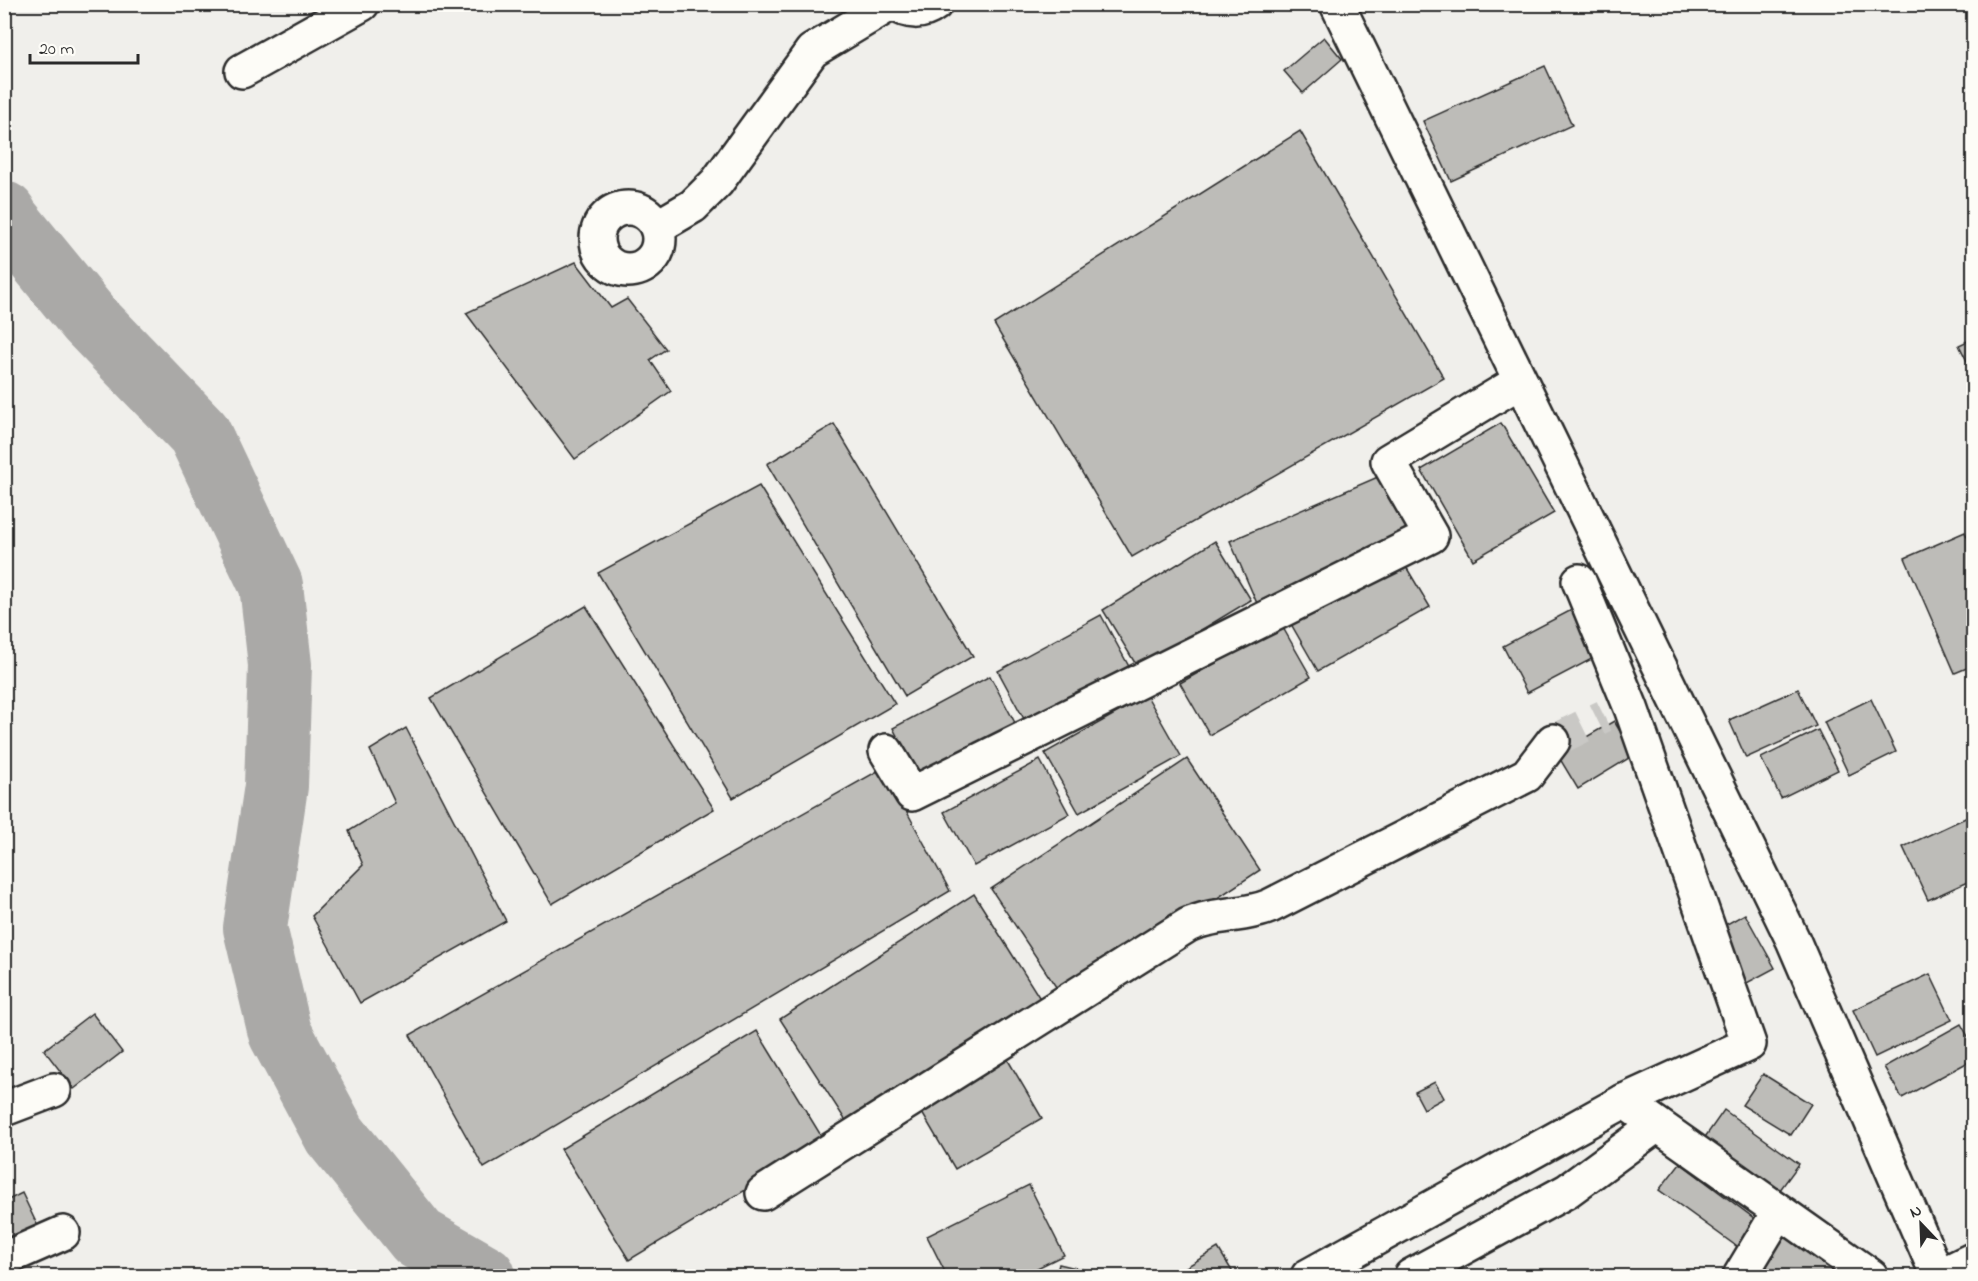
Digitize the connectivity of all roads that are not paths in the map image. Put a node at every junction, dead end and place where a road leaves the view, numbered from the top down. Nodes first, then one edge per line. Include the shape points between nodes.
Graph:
1 (362, 4) edge
2 (890, 4) edge
3 (895, 4) edge
4 (935, 4) edge
5 (1337, 4) edge
6 (242, 71) dead end
7 (657, 227) dead end
8 (1519, 382) junction
9 (1579, 581) dead end
10 (1553, 741) tunnel mouth
11 (886, 752) dead end
12 (54, 1090) dead end
13 (1624, 1101) junction
14 (4, 1108) edge
15 (1658, 1125) junction
16 (764, 1193) dead end
17 (1778, 1213) junction
18 (63, 1233) dead end
19 (4, 1259) edge
20 (1974, 1259) edge
21 (1308, 1276) edge
22 (1412, 1276) edge
23 (1740, 1276) edge
24 (1871, 1276) edge
25 (1939, 1276) edge

1 - 6 street
2 - 7 street via 812,51 717,182 693,206
3 - 4 street via 912,12
5 - 8 street
8 - 11 street via 1388,461 1431,536 912,794
8 - 25 street via 1792,940
9 - 13 street via 1618,712 1749,1044
10 - 16 street via 1527,775 1270,906 1203,918 1188,925
12 - 14 street
13 - 15 street
13 - 21 street
15 - 17 street
15 - 22 street via 1567,1191
17 - 23 street
17 - 24 street
18 - 19 street
20 - 25 street

